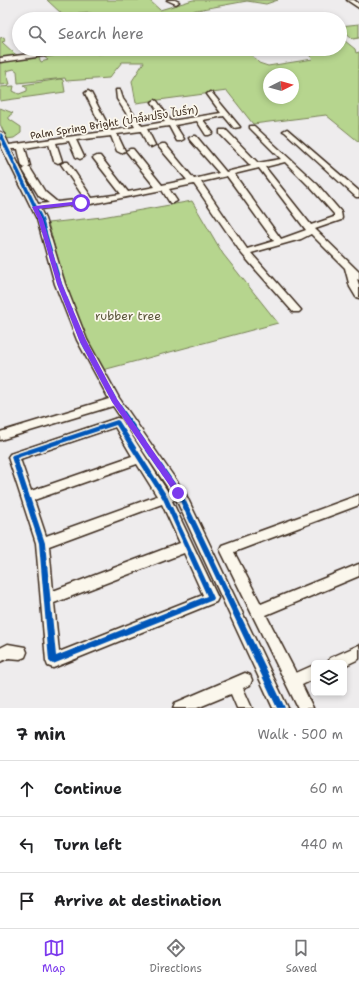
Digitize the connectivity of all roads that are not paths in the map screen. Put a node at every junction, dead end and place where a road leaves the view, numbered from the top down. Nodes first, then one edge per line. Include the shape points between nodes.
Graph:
1 (170, 0) edge
2 (350, 0) edge
3 (176, 2) dead end
4 (359, 6) edge
5 (29, 56) edge
6 (0, 60) edge
7 (118, 91) dead end
8 (88, 93) dead end
9 (210, 94) dead end
10 (155, 102) dead end
11 (225, 114) junction
12 (198, 118) junction
13 (170, 123) junction
14 (236, 127) dead end
15 (252, 127) dead end
16 (141, 128) junction
17 (287, 131) dead end
18 (223, 132) dead end
19 (111, 133) junction
20 (209, 133) dead end
21 (0, 134) edge
22 (194, 138) dead end
23 (72, 139) junction
24 (180, 139) dead end
25 (52, 142) junction
26 (151, 145) dead end
27 (162, 146) dead end
28 (21, 147) junction
29 (6, 148) junction
30 (80, 157) dead end
31 (97, 158) dead end
32 (285, 160) junction
33 (258, 166) junction
34 (226, 174) junction
35 (194, 181) junction
36 (162, 188) junction
37 (126, 195) junction
38 (359, 195) edge
39 (173, 201) dead end
40 (91, 202) junction
41 (56, 205) junction
42 (35, 207) junction
43 (310, 230) junction
44 (279, 242) junction
45 (245, 252) junction
46 (349, 267) junction
47 (359, 277) edge
48 (359, 295) edge
49 (296, 310) dead end
50 (115, 401) junction
51 (0, 436) edge
52 (140, 458) junction
53 (178, 493) junction
54 (27, 497) junction
55 (165, 498) junction
56 (359, 500) edge
57 (42, 543) junction
58 (187, 546) junction
59 (359, 570) edge
60 (48, 599) junction
61 (258, 612) junction
62 (20, 652) dead end
63 (359, 652) edge
64 (0, 655) edge
65 (342, 660) edge
66 (311, 673) edge
67 (293, 682) junction
68 (180, 708) edge
69 (245, 708) edge
70 (281, 708) edge
71 (306, 708) edge

1 - 3 street
2 - 4 street
5 - 6 street
7 - 16 street via 120,99
8 - 19 street
9 - 11 street
10 - 13 street
11 - 12 street, Palm Spring Bright (ปาล์มปริง ไบร์ท)
11 - 14 street
12 - 13 street, Palm Spring Bright (ปาล์มปริง ไบร์ท)
12 - 20 street
13 - 16 street, Palm Spring Bright (ปาล์มปริง ไบร์ท)
13 - 24 street
15 - 32 street
16 - 19 street, Palm Spring Bright (ปาล์มปริง ไบร์ท)
16 - 26 street
17 - 38 street
18 - 33 street
19 - 23 street, Palm Spring Bright (ปาล์มปริง ไบร์ท)
19 - 36 street
21 - 29 street
22 - 34 street
23 - 25 street, Palm Spring Bright (ปาล์มปริง ไบร์ท)
23 - 30 street
25 - 28 street, Palm Spring Bright (ปาล์มปริง ไบร์ท)
25 - 40 street via 61,162
27 - 35 street
28 - 29 street, Palm Spring Bright (ปาล์มปริง ไบร์ท)
28 - 41 street via 26,168 42,194
29 - 42 street
31 - 37 street
32 - 33 street
32 - 43 street via 314,186 339,215 338,218
33 - 34 street
33 - 43 street
34 - 35 street
34 - 44 street
35 - 36 street
35 - 45 street
36 - 37 street
36 - 39 street
37 - 40 street
40 - 41 street
41 - 42 street
42 - 50 street via 41,219 60,284 82,340
43 - 44 street
43 - 46 street
44 - 45 street
45 - 49 street
46 - 47 street
46 - 48 street
50 - 51 street
50 - 53 street
52 - 54 street
52 - 54 street via 117,422 14,457
52 - 55 street
53 - 55 street
53 - 70 street
54 - 57 street
55 - 57 street
55 - 58 street
56 - 61 street via 226,549
57 - 60 street
58 - 60 street
58 - 60 street via 211,598 53,662
59 - 61 street
61 - 67 street
62 - 64 street via 8,651
63 - 65 street
66 - 67 street
67 - 71 street
68 - 69 street via 239,682

